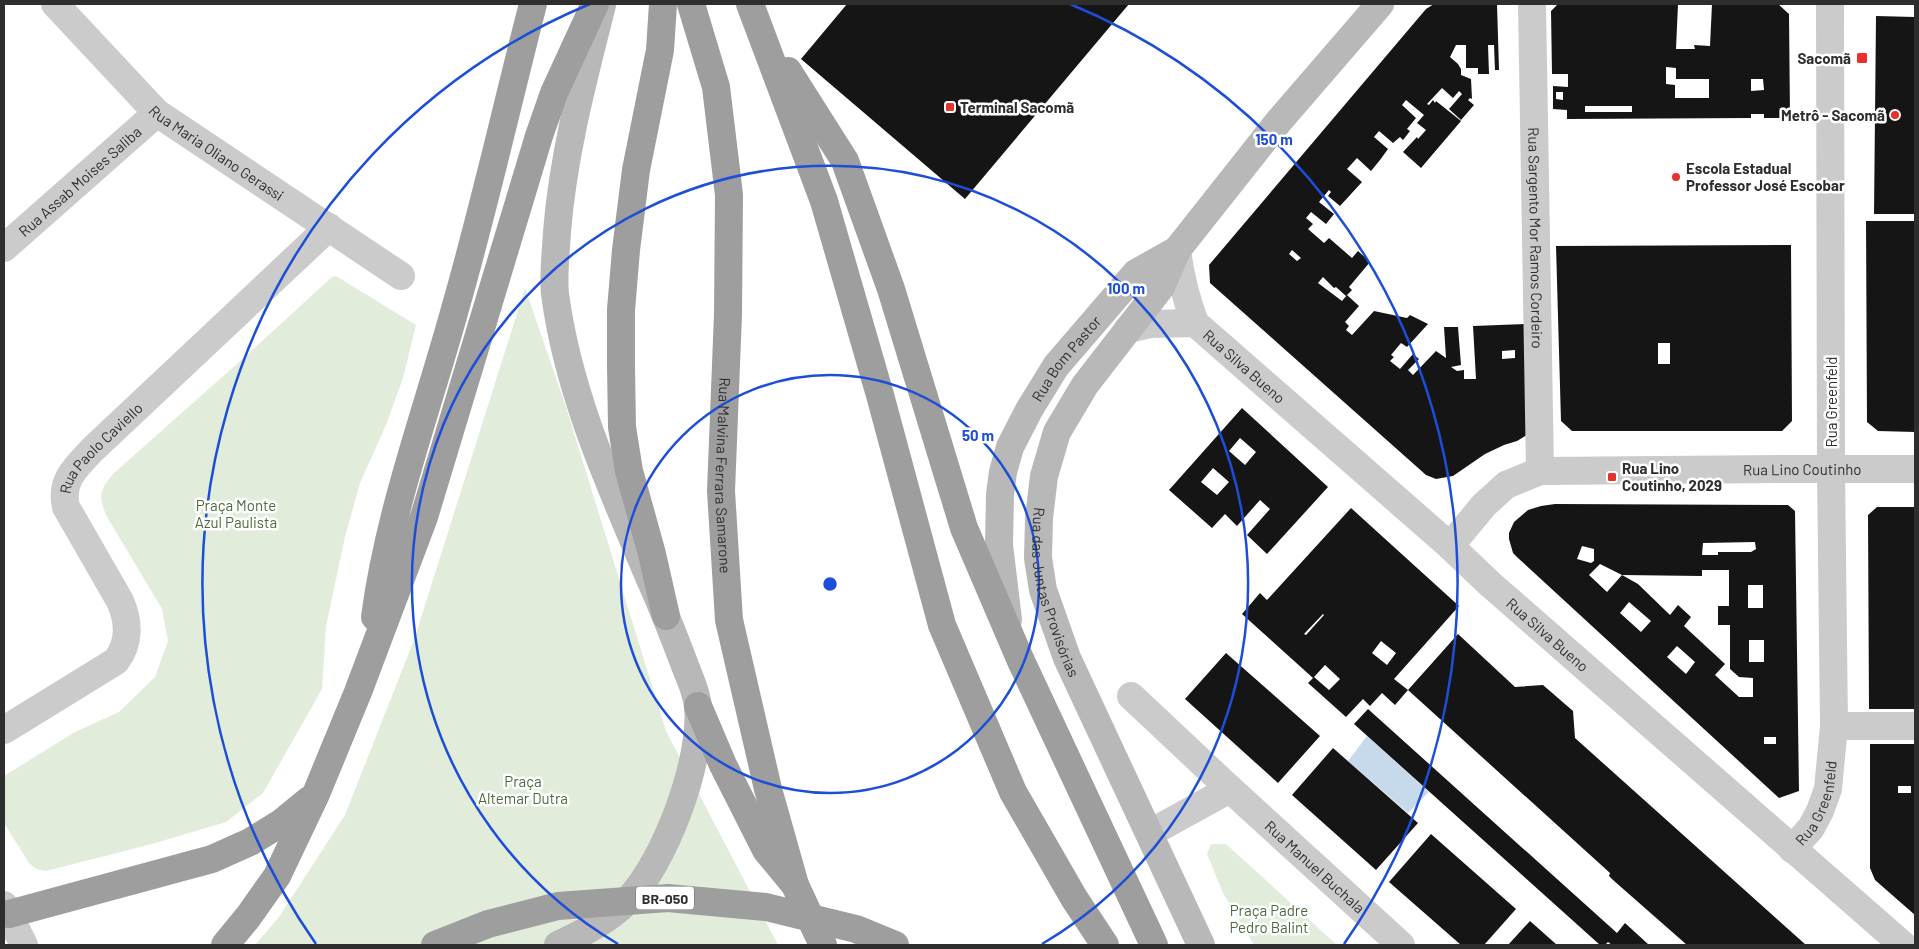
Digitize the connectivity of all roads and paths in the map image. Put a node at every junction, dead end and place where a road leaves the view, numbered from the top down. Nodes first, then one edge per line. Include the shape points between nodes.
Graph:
1 (55, 4) edge
2 (533, 4) edge
3 (595, 4) edge
4 (603, 4) edge
5 (663, 4) edge
6 (691, 4) edge
7 (1380, 4) edge
8 (1532, 4) edge
9 (1830, 4) edge
10 (754, 14) edge
11 (157, 113) junction
12 (329, 227) junction
13 (4, 248) edge
14 (1177, 250) junction
15 (401, 276) dead end
16 (1195, 323) junction
17 (1128, 329) junction
18 (1831, 469) junction
19 (1915, 469) edge
20 (1540, 471) junction
21 (1450, 546) junction
22 (666, 616) junction
23 (1011, 636) junction
24 (369, 664) junction
25 (1131, 696) dead end
26 (698, 706) junction
27 (1834, 726) junction
28 (1915, 726) edge
29 (4, 730) edge
30 (1230, 789) junction
31 (316, 794) junction
32 (1150, 833) junction
33 (1792, 849) junction
34 (795, 885) junction
35 (6, 910) edge
36 (24, 945) edge
37 (225, 945) edge
38 (435, 945) edge
39 (558, 945) edge
40 (824, 945) edge
41 (894, 945) edge
42 (1106, 945) edge
43 (1154, 945) edge
44 (1201, 945) edge
45 (1401, 945) edge
46 (1903, 945) edge

1 - 11 street, Rua Maria Oliano Gerassi
2 - 24 highway via 456,308 396,508 380,578
3 - 24 highway via 554,93 539,136 424,517
4 - 22 main road via 569,140 559,206 555,291 567,356 591,438
5 - 22 highway via 660,50 636,170 626,250 620,366 622,427 629,470
6 - 34 highway, Rua Malvina Ferrara Samarone via 716,87 728,195 728,314 721,492 728,620 768,789
7 - 14 main road, Rua Bom Pastor via 1279,120
8 - 20 street, Rua Sargento Mor Ramos Cordeiro
9 - 18 street, Rua Greenfeld
10 - 23 highway via 845,162 891,289 964,528
10 - 42 highway via 824,201 942,625 1013,792 1074,898
11 - 12 street, Rua Maria Oliano Gerassi
11 - 13 street, Rua Assab Moises Saliba
12 - 15 street, Rua Maria Oliano Gerassi
12 - 29 street, Rua Paolo Caviello via 92,450 68,478 63,496 66,507 127,617 125,644 116,661
14 - 16 street, Rua Silva Bueno via 1182,283
14 - 17 main road, Rua das Juntas Provisórias via 1162,287
14 - 23 main road, Rua Bom Pastor via 1136,273 1056,366 1010,447 1000,494 999,544
16 - 17 street, Rua Silva Bueno via 1150,324
16 - 21 street, Rua Silva Bueno
17 - 32 main road, Rua das Juntas Provisórias via 1085,385 1057,432 1044,476 1038,558 1043,590 1067,658
18 - 19 street, Rua Lino Coutinho
18 - 20 street, Rua Lino Coutinho
18 - 27 street, Rua Greenfeld
20 - 21 street, Rua Lino Coutinho via 1506,485 1484,505
21 - 33 street, Rua Silva Bueno
22 - 26 main road
23 - 43 highway
24 - 31 highway
25 - 30 street, Rua Manuel Buchala
26 - 34 highway via 723,765 766,850
26 - 39 main road via 694,764 665,842 649,873 627,902 587,931
27 - 28 street
27 - 33 street, Rua Greenfeld via 1828,789 1811,828
30 - 32 street
30 - 45 street, Rua Manuel Buchala
31 - 35 highway via 281,823 250,842 212,859
31 - 37 highway via 277,876
32 - 44 main road, Rua das Juntas Provisórias
33 - 46 street, Rua Silva Bueno
34 - 40 highway
35 - 36 street
38 - 41 highway, BR-050, bridge via 488,924 558,906 668,898 766,907 856,929

